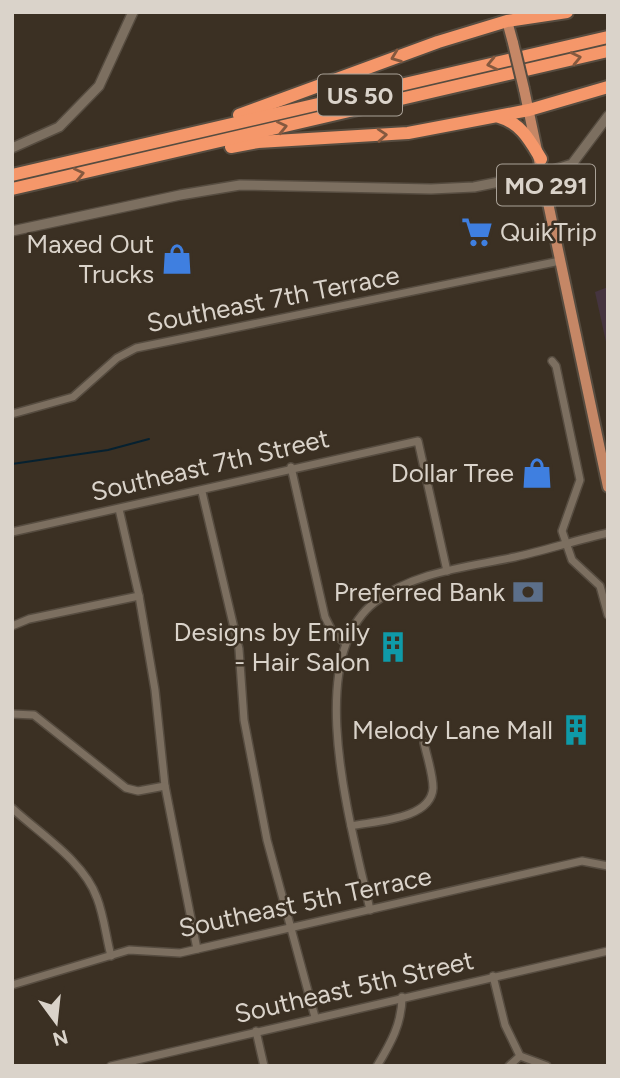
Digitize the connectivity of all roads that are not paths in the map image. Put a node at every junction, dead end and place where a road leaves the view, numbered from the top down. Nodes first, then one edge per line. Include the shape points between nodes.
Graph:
1 (133, 12) edge
2 (567, 12) edge
3 (507, 21) junction
4 (608, 37) edge
5 (608, 51) edge
6 (608, 87) edge
7 (529, 110) junction
8 (608, 116) edge
9 (495, 117) junction
10 (139, 146) junction
11 (12, 148) edge
12 (168, 153) junction
13 (541, 159) junction
14 (544, 173) junction
15 (12, 175) edge
16 (12, 189) edge
17 (12, 231) edge
18 (560, 261) junction
19 (552, 361) dead end
20 (12, 414) edge
21 (291, 467) junction
22 (608, 487) edge
23 (202, 492) junction
24 (119, 509) junction
25 (12, 532) edge
26 (608, 533) edge
27 (565, 544) junction
28 (447, 571) junction
29 (139, 596) junction
30 (608, 615) edge
31 (12, 626) edge
32 (345, 643) junction
33 (12, 713) edge
34 (424, 743) dead end
35 (165, 786) junction
36 (12, 808) edge
37 (351, 826) junction
38 (608, 866) edge
39 (370, 910) junction
40 (292, 927) junction
41 (197, 949) junction
42 (608, 951) edge
43 (111, 956) junction
44 (493, 976) junction
45 (12, 985) edge
46 (402, 997) junction
47 (315, 1017) junction
48 (256, 1031) junction
49 (520, 1056) junction
50 (111, 1066) edge
51 (264, 1066) edge
52 (377, 1066) edge
53 (509, 1066) edge
54 (547, 1066) edge

1 - 11 street via 99,86 59,127
2 - 3 highway
3 - 7 main road, bridge
3 -> 10 highway via 251,112 150,138
4 -> 10 highway, US 50
12 -> 5 highway, US 50
6 - 7 highway
7 - 9 highway
7 - 13 main road, MO 291
8 - 14 street via 572,163
12 -> 9 highway via 408,133
9 - 13 highway via 516,126
10 - 15 highway, US 50
16 -> 12 highway, US 50
13 - 14 main road, MO 291
14 - 17 street via 474,187 431,189 240,185
14 - 18 main road, MO 291
18 - 20 street, Southeast 7th Terrace via 136,348 117,358 73,397
18 - 22 main road, MO 291
19 - 27 street via 580,480 564,521
21 - 23 street, Southeast 7th Street
21 - 28 street, Southeast 7th Street via 418,441
21 - 32 street via 325,617
23 - 24 street, Southeast 7th Street
23 - 40 street via 239,649 244,720 267,840
24 - 25 street, Southeast 7th Street
24 - 29 street
26 - 27 street
27 - 28 street
27 - 30 street via 572,560 600,586
28 - 32 street via 377,601 355,621
29 - 31 street
29 - 35 street
32 - 37 street via 336,705
33 - 35 street via 34,715 126,788 138,791
34 - 37 street via 432,788 426,803 412,813
35 - 41 street
36 - 43 street via 87,880 97,897
37 - 39 street
38 - 39 street, Southeast 5th Terrace via 582,861
39 - 40 street, Southeast 5th Terrace
40 - 41 street, Southeast 5th Terrace
40 - 47 street
41 - 43 street, Southeast 5th Terrace via 180,953 129,950
42 - 44 street, Southeast 5th Street
43 - 45 street, Southeast 5th Terrace
44 - 46 street, Southeast 5th Street
44 - 49 street via 505,1025
46 - 47 street, Southeast 5th Street
46 - 52 street via 394,1036
47 - 48 street, Southeast 5th Street
48 - 50 street, Southeast 5th Street
48 - 51 street
49 - 53 street
49 - 54 street

